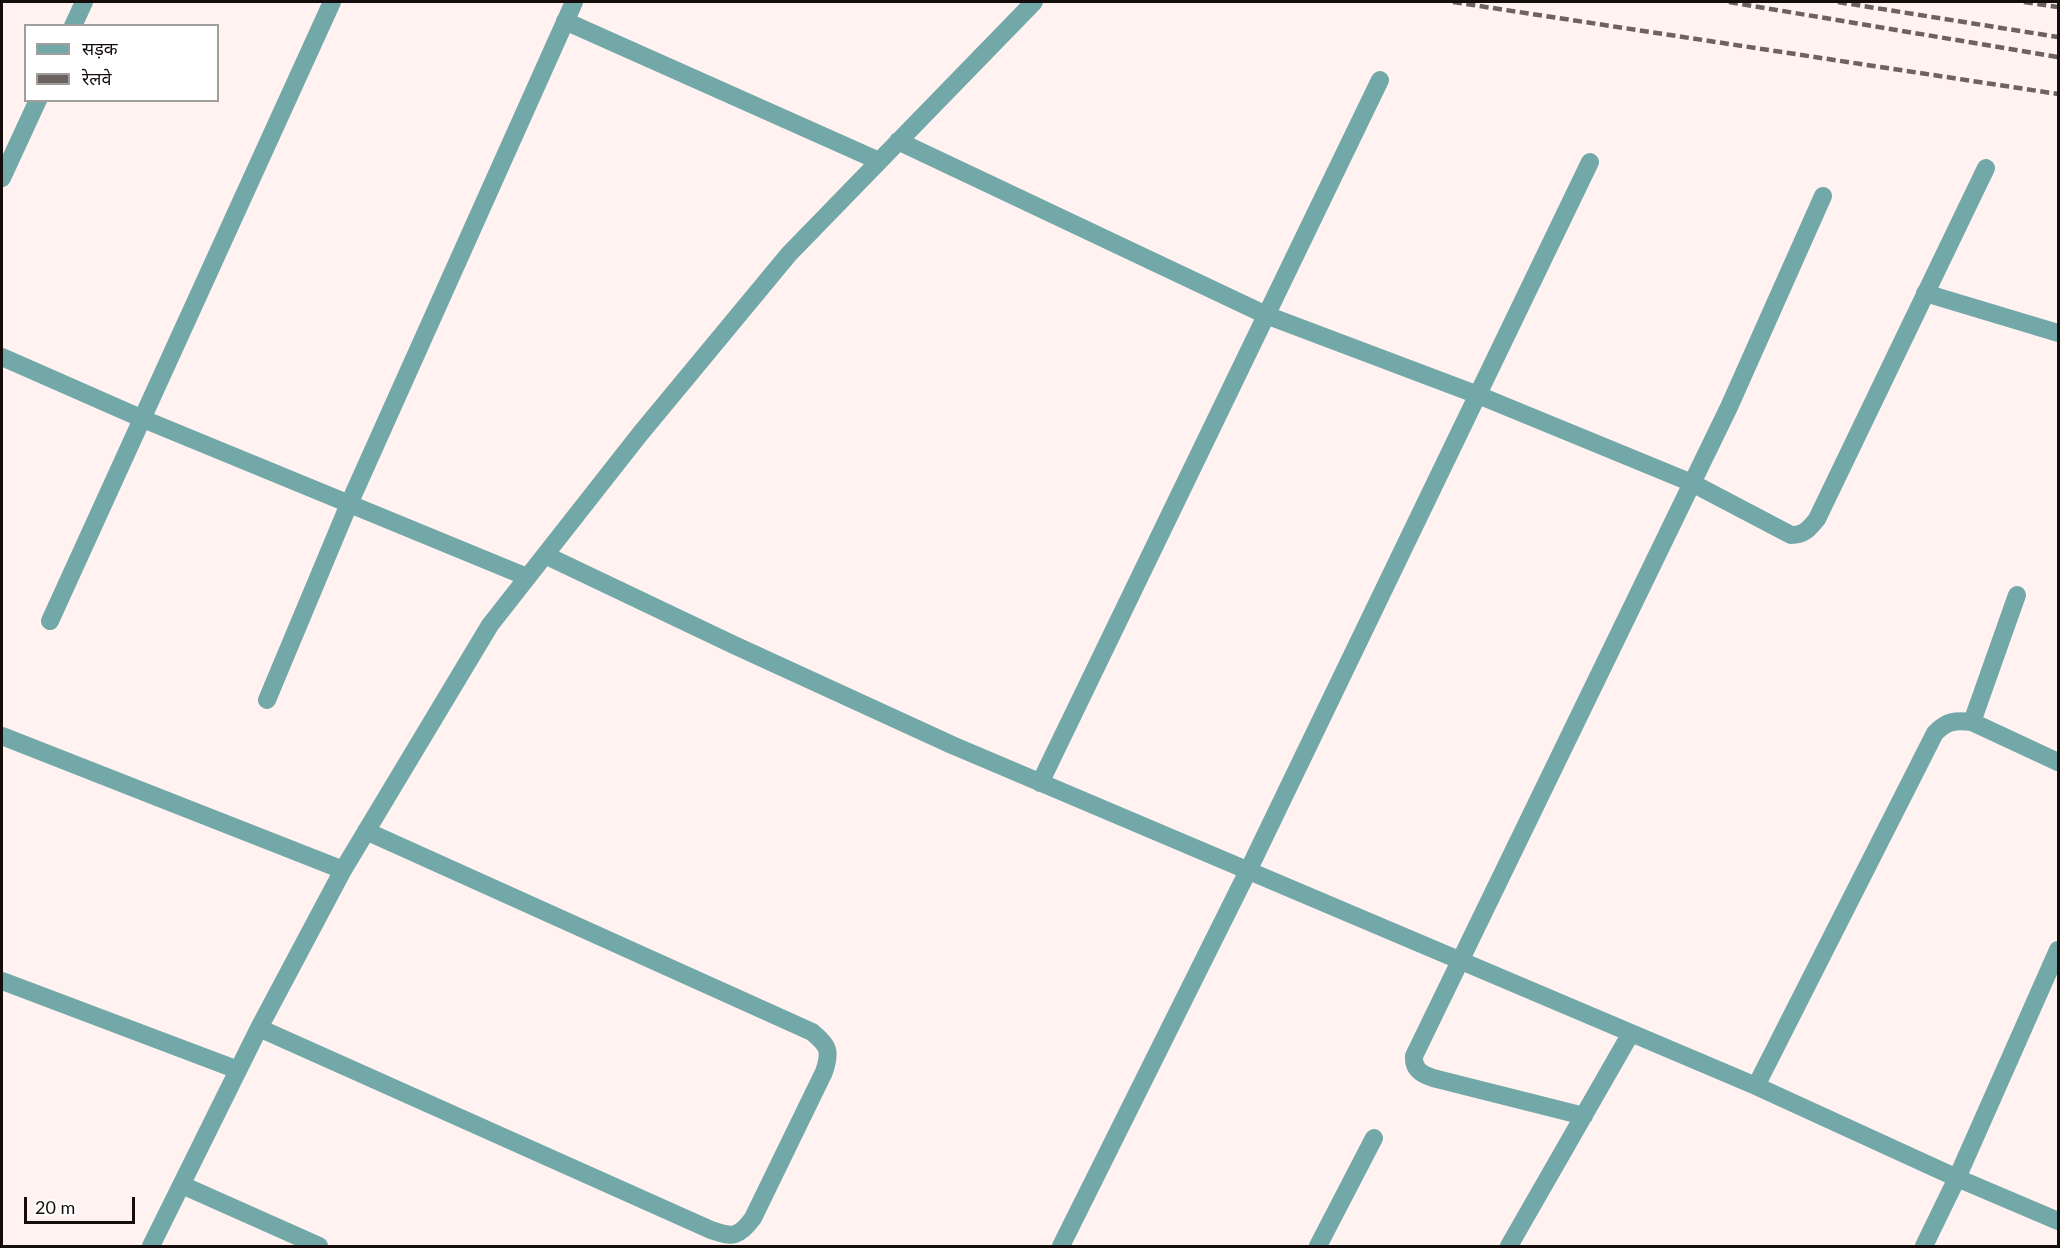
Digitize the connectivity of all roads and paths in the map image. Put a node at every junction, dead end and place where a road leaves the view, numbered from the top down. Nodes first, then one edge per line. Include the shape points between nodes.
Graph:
1 (84, 2) edge
2 (332, 2) edge
3 (574, 2) edge
4 (1034, 2) edge
5 (565, 21) junction
6 (74, 24) edge
7 (1380, 80) dead end
8 (37, 102) edge
9 (898, 141) junction
10 (879, 161) junction
11 (1590, 162) dead end
12 (1986, 168) dead end
13 (2, 178) edge
14 (1823, 196) dead end
15 (1925, 293) junction
16 (1266, 315) junction
17 (2058, 333) edge
18 (2, 357) edge
19 (1478, 395) junction
20 (143, 419) junction
21 (1692, 483) junction
22 (349, 504) junction
23 (544, 555) junction
24 (527, 577) junction
25 (2017, 595) dead end
26 (50, 621) dead end
27 (267, 700) dead end
28 (1972, 722) junction
29 (2, 736) edge
30 (2058, 762) edge
31 (1040, 783) junction
32 (366, 831) junction
33 (343, 870) junction
34 (1248, 871) junction
35 (2058, 950) edge
36 (1460, 961) junction
37 (2, 981) edge
38 (259, 1028) junction
39 (1631, 1033) junction
40 (238, 1070) junction
41 (1755, 1086) junction
42 (1584, 1116) junction
43 (1374, 1138) dead end
44 (1957, 1178) junction
45 (182, 1185) junction
46 (2058, 1221) edge
47 (151, 1246) edge
48 (319, 1246) edge
49 (1061, 1246) edge
50 (1318, 1246) edge
51 (1509, 1246) edge
52 (1924, 1246) edge

1 - 6 street
2 - 20 street
3 - 5 street
4 - 9 street
5 - 10 street
5 - 22 street
7 - 16 street
8 - 13 street
9 - 10 street
9 - 16 street
10 - 23 street via 789,254
11 - 19 street
12 - 15 street
14 - 21 street
15 - 17 street
15 - 21 street via 1809,529 1800,535 1782,532
16 - 19 street
16 - 31 street
18 - 20 street
19 - 21 street
19 - 34 street
20 - 22 street
20 - 26 street
21 - 36 street
22 - 24 street
22 - 27 street
23 - 24 street
23 - 31 street
24 - 32 street via 490,625
25 - 28 street
28 - 30 street
28 - 41 street via 1956,720 1944,724 1926,748
29 - 33 street
31 - 34 street
32 - 33 street
32 - 38 street via 812,1032 823,1042 828,1050 824,1072 753,1218 735,1235 711,1230
33 - 38 street
34 - 36 street
34 - 49 street
35 - 44 street
36 - 39 street
36 - 42 street via 1418,1046 1416,1069 1433,1078
37 - 40 street
38 - 40 street
39 - 41 street
39 - 42 street
40 - 45 street
41 - 44 street
42 - 51 street
43 - 50 street
44 - 46 street
44 - 52 street
45 - 47 street
45 - 48 street

